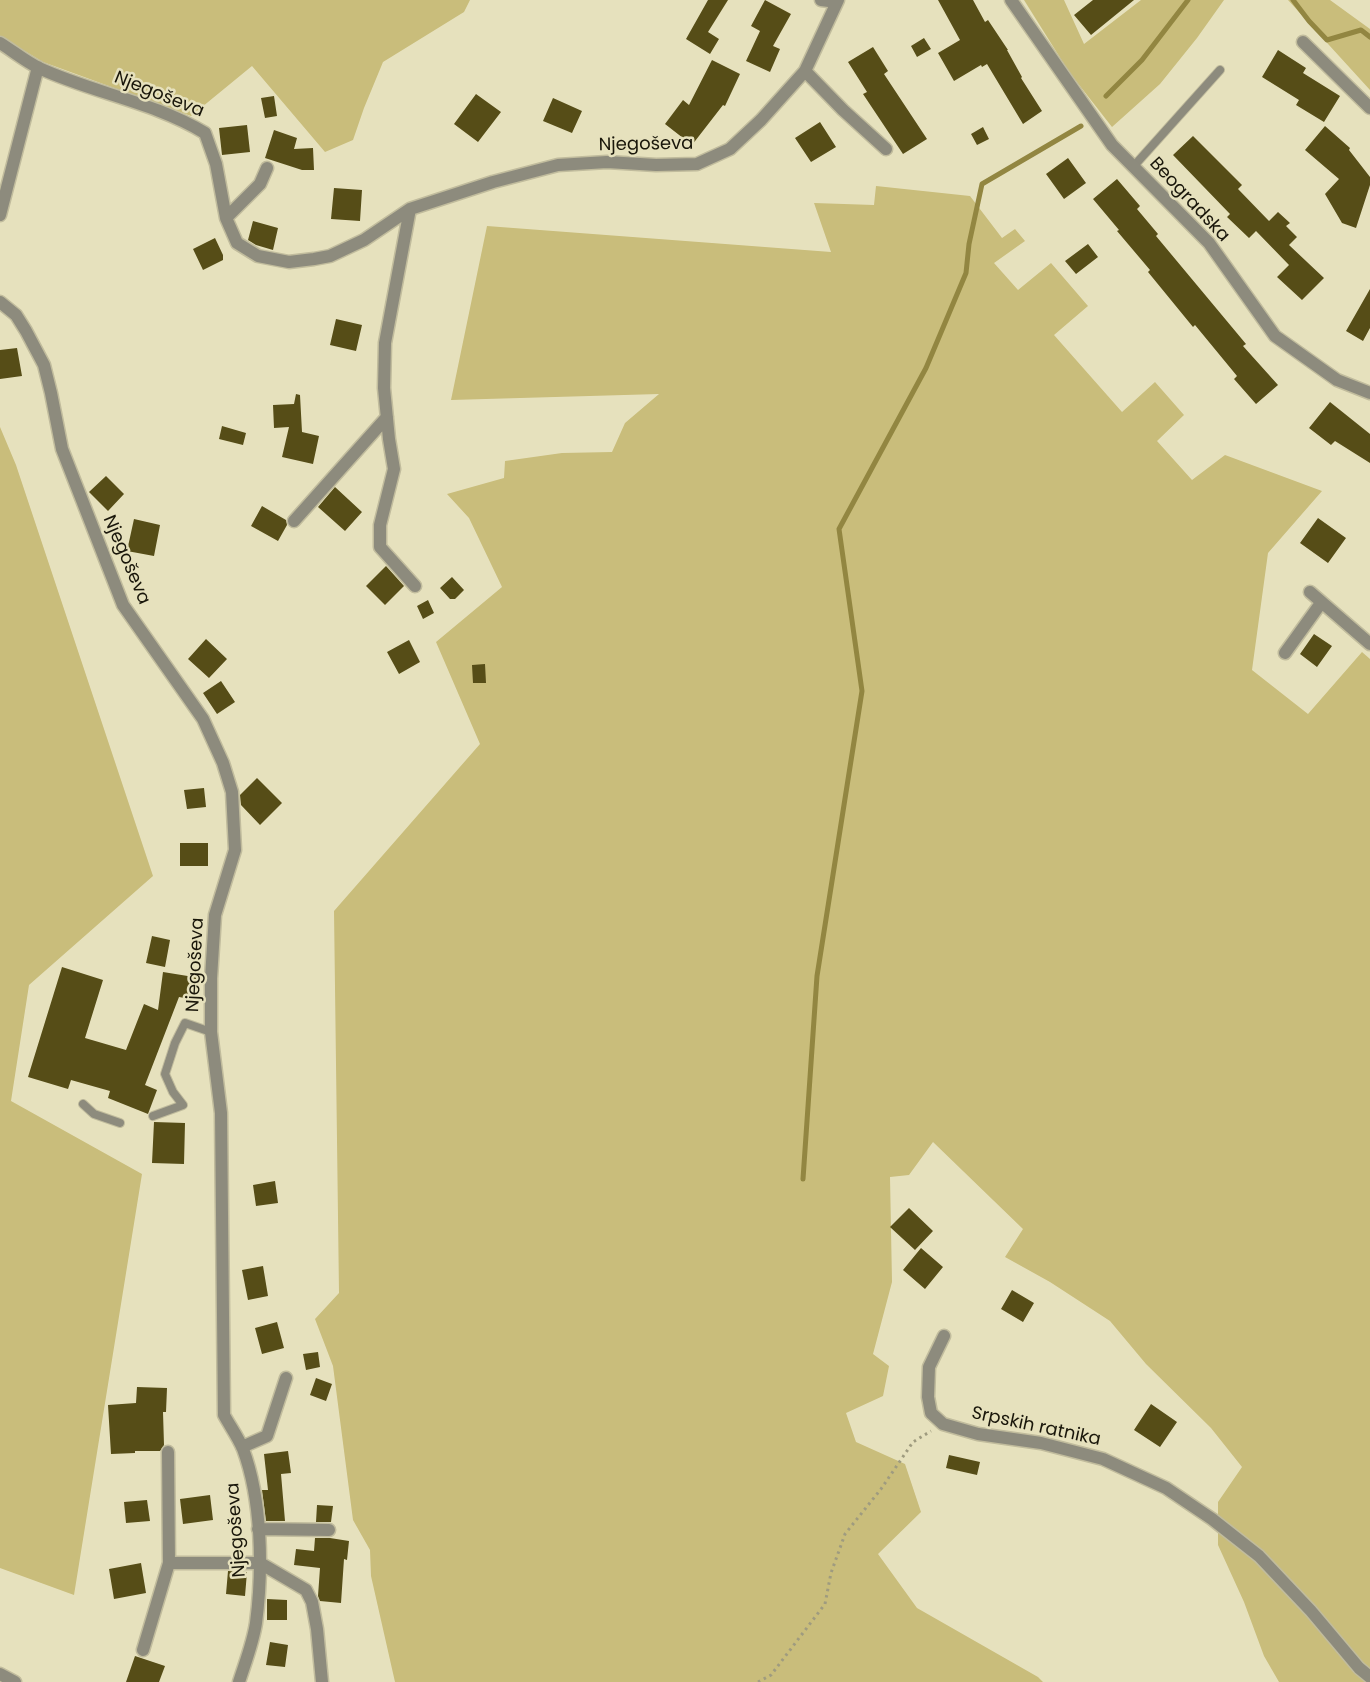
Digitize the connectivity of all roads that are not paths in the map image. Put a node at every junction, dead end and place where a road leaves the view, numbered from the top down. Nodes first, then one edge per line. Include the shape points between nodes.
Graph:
1 (821, 0) edge
2 (1011, 0) edge
3 (837, 1) edge
4 (1303, 42) dead end
5 (0, 43) edge
6 (38, 67) junction
7 (1220, 70) dead end
8 (805, 71) junction
9 (1370, 108) edge
10 (886, 149) dead end
11 (1133, 166) junction
12 (267, 168) dead end
13 (410, 209) junction
14 (0, 215) edge
15 (226, 218) junction
16 (0, 302) edge
17 (1370, 393) edge
18 (387, 417) junction
19 (294, 521) dead end
20 (416, 586) dead end
21 (1310, 592) dead end
22 (1321, 603) junction
23 (1370, 644) edge
24 (1285, 653) dead end
25 (211, 1032) junction
26 (83, 1104) dead end
27 (153, 1116) dead end
28 (120, 1124) dead end
29 (944, 1336) dead end
30 (286, 1378) dead end
31 (242, 1447) junction
32 (168, 1452) dead end
33 (258, 1529) junction
34 (329, 1530) dead end
35 (170, 1563) junction
36 (260, 1563) junction
37 (143, 1650) dead end
38 (0, 1674) edge
39 (1370, 1677) edge
40 (15, 1682) edge
41 (239, 1682) edge
42 (322, 1682) edge

1 - 3 street
2 - 11 street, Beogradska via 1112,145
3 - 8 street, Njegoševa
4 - 9 street
5 - 6 street, Njegoševa
6 - 14 street
6 - 15 street, Njegoševa via 157,109 205,133 216,164
7 - 11 lane
8 - 10 street
8 - 13 street, Njegoševa via 730,149 697,164 558,164
11 - 17 street, Beogradska via 1209,243 1276,336 1337,380
12 - 15 street via 260,184
13 - 15 street, Njegoševa via 346,249 330,256 289,262 258,256 237,243
13 - 18 street via 385,343
16 - 25 street, Njegoševa via 16,315 44,365 62,449 122,605 203,718 232,792 235,850 214,915
18 - 19 street
18 - 20 street via 394,469 380,525 380,547
21 - 22 street
22 - 23 street
22 - 24 street
25 - 27 lane via 185,1023 165,1074 183,1105
25 - 31 street, Njegoševa via 221,1113 224,1415
26 - 28 lane via 94,1114
29 - 39 street, Srpskih ratnika via 929,1367 928,1397 931,1414 943,1424 1103,1459 1166,1488 1259,1556
30 - 31 street via 267,1436
31 - 33 street, Njegoševa via 252,1479
32 - 35 street
33 - 34 street
33 - 36 street, Njegoševa
35 - 36 street
35 - 37 street
36 - 41 street, Njegoševa via 256,1624
36 - 42 street via 306,1590 317,1628
38 - 40 street

